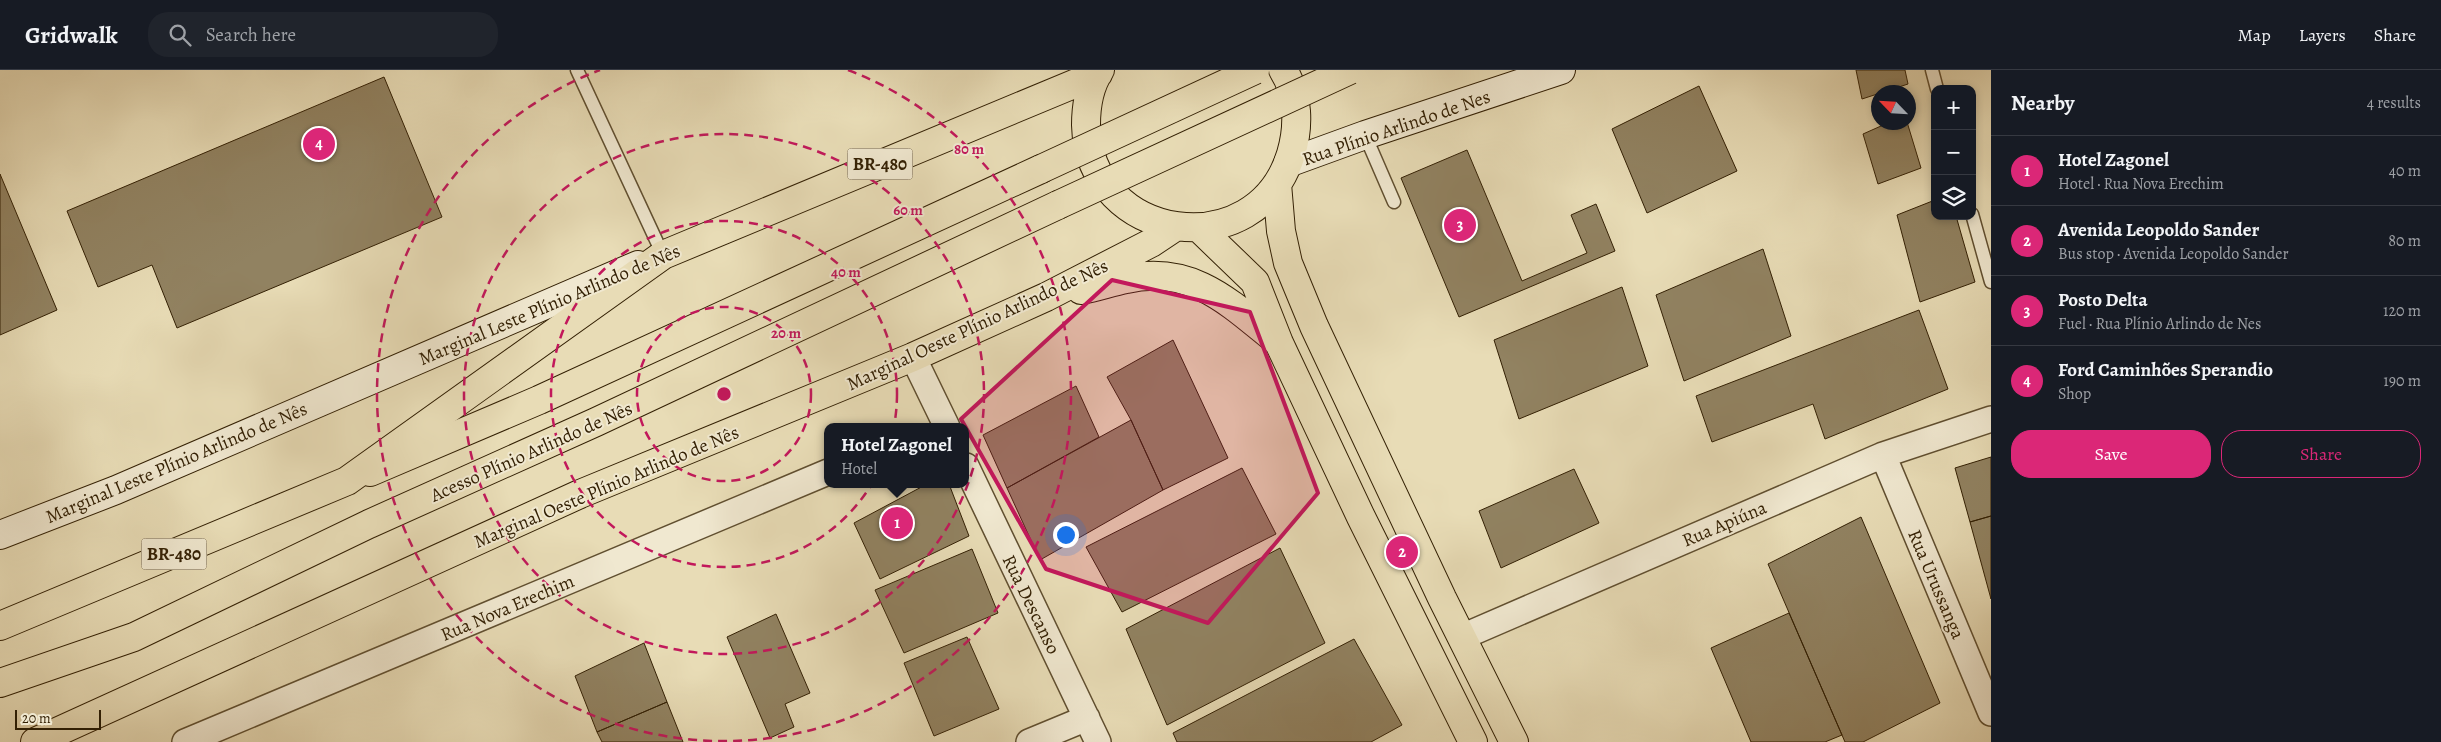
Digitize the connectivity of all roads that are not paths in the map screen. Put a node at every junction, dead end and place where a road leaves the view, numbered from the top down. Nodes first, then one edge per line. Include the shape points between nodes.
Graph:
1 (577, 70) edge
2 (1255, 70) edge
3 (1283, 70) edge
4 (1350, 70) edge
5 (1561, 70) edge
6 (1932, 70) edge
7 (1099, 72) edge
8 (1936, 85) edge
9 (1365, 135) junction
10 (1283, 174) junction
11 (1394, 202) dead end
12 (1974, 220) edge
13 (1187, 228) junction
14 (663, 255) junction
15 (1991, 282) edge
16 (1046, 297) junction
17 (1279, 344) junction
18 (913, 357) junction
19 (1991, 419) edge
20 (941, 423) edge
21 (1883, 455) junction
22 (969, 472) edge
23 (824, 474) edge
24 (347, 481) junction
25 (2, 529) edge
26 (0, 626) edge
27 (134, 637) junction
28 (1462, 637) junction
29 (0, 683) edge
30 (0, 701) edge
31 (1991, 713) edge
32 (1087, 718) junction
33 (35, 742) edge
34 (186, 742) edge
35 (1029, 742) edge
36 (1098, 742) edge
37 (1473, 742) edge
38 (1514, 742) edge

1 - 14 lane
2 - 24 main road, BR-480, bridge via 539,400
3 - 10 main road via 1294,94 1297,118 1295,141
4 - 27 main road, Acesso Plínio Arlindo de Nês, bridge via 596,422 369,524
5 - 9 main road, Rua Plínio Arlindo de Nes
6 - 8 lane
7 - 13 main road via 1086,115 1092,158 1101,177 1115,196 1132,210 1153,222
7 - 14 main road, Marginal Leste Plínio Arlindo de Nês / BR-480
9 - 10 main road, Rua Plínio Arlindo de Nes
9 - 11 lane
10 - 13 main road via 1262,201 1243,215 1222,224
10 - 28 main road via 1281,232 1288,263 1330,361
12 - 15 lane
13 - 16 main road, Marginal Oeste Plínio Arlindo de Nês
13 - 17 main road via 1255,282
14 - 24 main road
14 - 25 main road, Marginal Leste Plínio Arlindo de Nês / BR-480 via 116,490
16 - 17 main road via 1128,278 1160,276 1192,281 1223,297
16 - 18 main road, Marginal Oeste Plínio Arlindo de Nês
17 - 37 main road
18 - 20 street
18 - 33 main road, Marginal Oeste Plínio Arlindo de Nês via 580,494
19 - 21 street, Rua Apiúna
21 - 28 street, Rua Apiúna
21 - 31 street, Rua Urussanga
22 - 32 street, Rua Descanso
23 - 34 street, Rua Nova Erechim
24 - 26 main road, BR-480
27 - 29 main road, Acesso Plínio Arlindo de Nês
27 - 30 main road
28 - 38 main road
32 - 35 street
32 - 36 street, Rua Descanso

